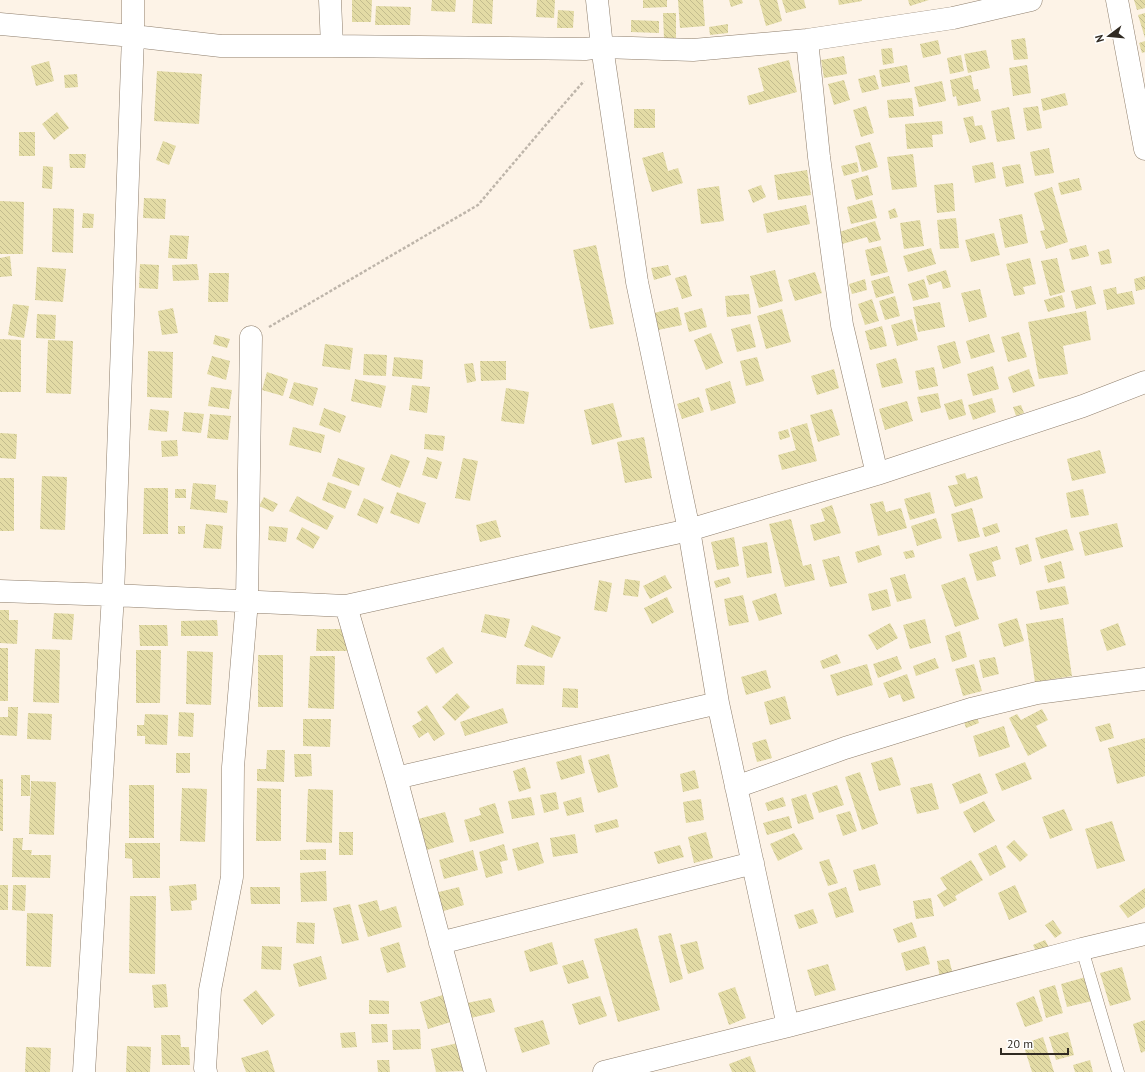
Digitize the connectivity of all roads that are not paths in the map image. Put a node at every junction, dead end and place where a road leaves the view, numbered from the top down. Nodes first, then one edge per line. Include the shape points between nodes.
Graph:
1 (133, 0) edge
2 (330, 0) edge
3 (597, 0) edge
4 (1031, 0) edge
5 (1117, 0) edge
6 (0, 24) edge
7 (133, 36) junction
8 (807, 40) junction
9 (332, 46) junction
10 (602, 47) junction
11 (1145, 149) edge
12 (251, 337) road end
13 (1145, 382) edge
14 (877, 474) junction
15 (689, 530) junction
16 (0, 591) edge
17 (113, 595) junction
18 (247, 601) junction
19 (346, 606) junction
20 (1145, 679) edge
21 (718, 703) junction
22 (396, 778) junction
23 (736, 787) junction
24 (752, 864) junction
25 (1145, 934) edge
26 (440, 943) junction
27 (1082, 948) junction
28 (788, 1026) junction
29 (637, 1068) edge
30 (84, 1072) edge
31 (206, 1072) edge
32 (475, 1072) edge
33 (604, 1072) edge
34 (1118, 1072) edge

1 - 7 street
2 - 9 street
3 - 10 street
4 - 8 street via 953,18
5 - 11 street
6 - 7 street
7 - 9 street via 222,46
7 - 17 street
8 - 10 street via 694,50
8 - 14 street via 819,157 842,325
9 - 10 street via 585,49
10 - 15 street via 637,282
12 - 18 street
13 - 14 street via 1083,406
14 - 15 street
15 - 19 street
15 - 21 street
16 - 17 street
17 - 18 street
17 - 30 street
18 - 19 street
18 - 31 street via 233,767 232,877 210,990
19 - 22 street
20 - 23 street via 1037,693 971,710 845,748
21 - 22 street
21 - 23 street
22 - 26 street
23 - 24 street
24 - 26 street
24 - 28 street
25 - 27 street
26 - 32 street
27 - 28 street
27 - 34 lane
28 - 29 street
29 - 33 street

